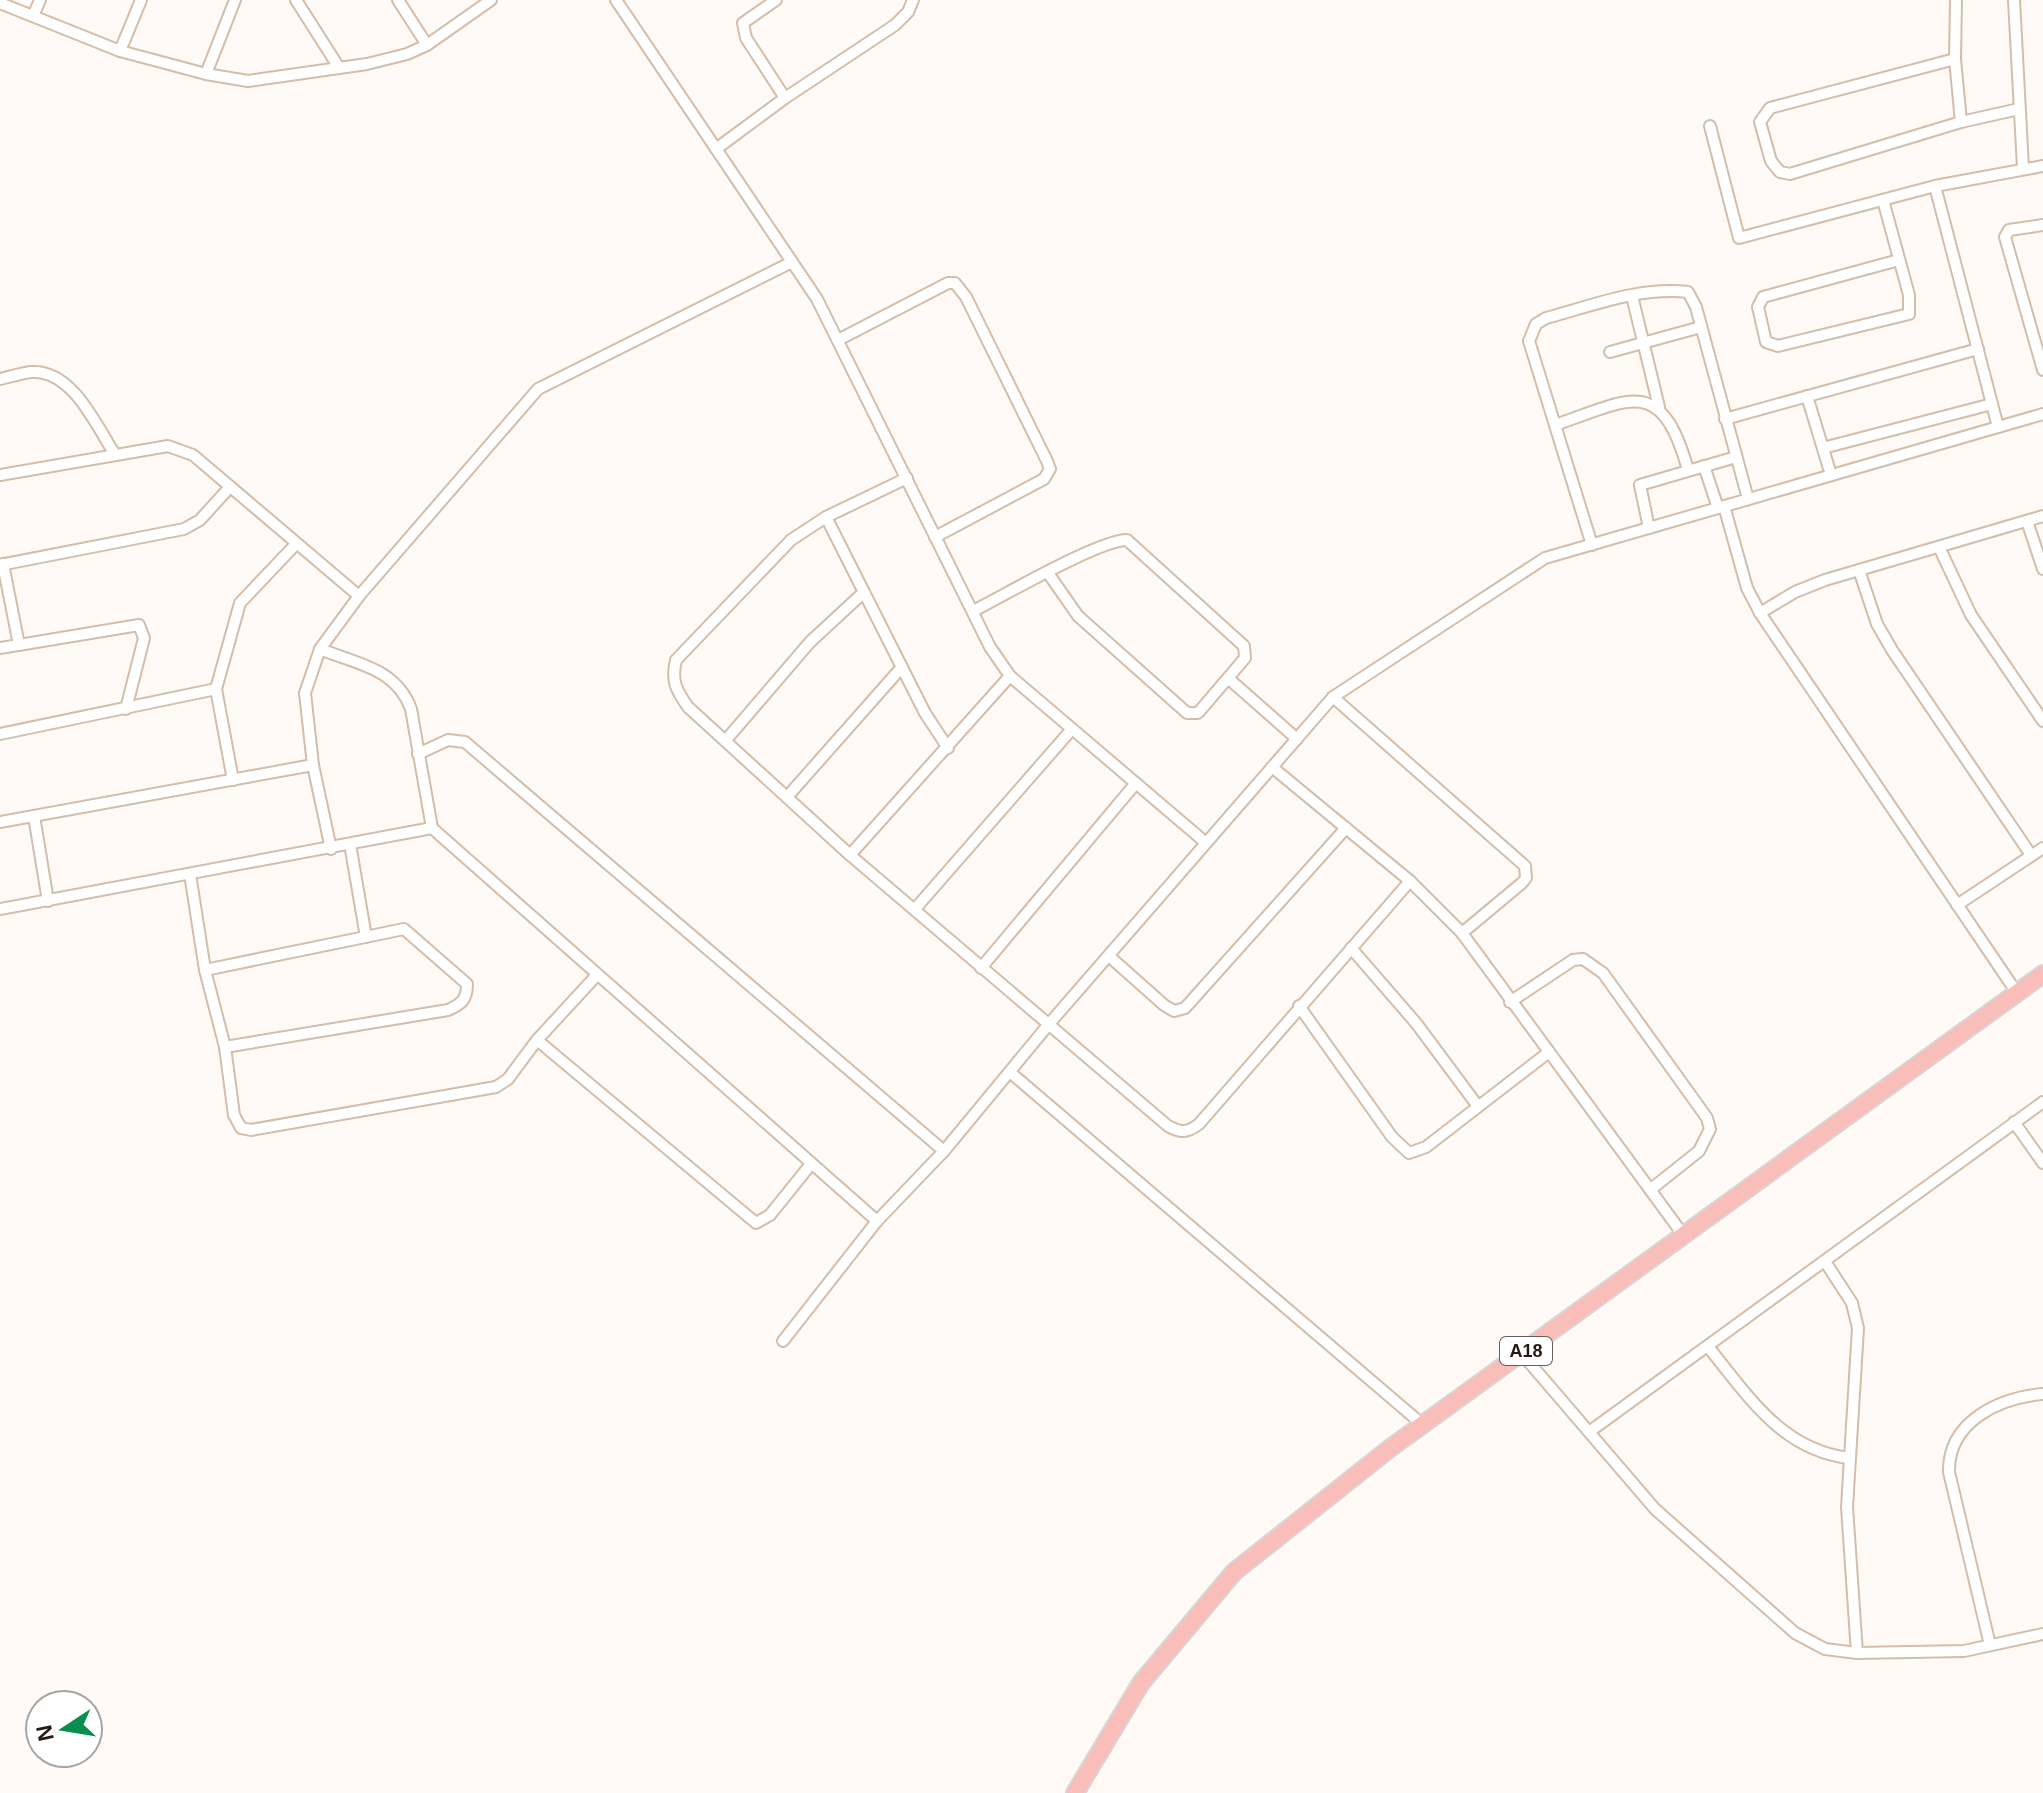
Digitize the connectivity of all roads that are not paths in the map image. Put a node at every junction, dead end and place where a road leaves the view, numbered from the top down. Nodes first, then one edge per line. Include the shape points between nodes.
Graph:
1 (40, 0) edge
2 (141, 0) edge
3 (235, 0) edge
4 (296, 0) edge
5 (398, 0) edge
6 (491, 0) edge
7 (776, 0) edge
8 (913, 0) edge
9 (1956, 0) edge
10 (2014, 0) edge
11 (619, 1) edge
12 (0, 3) edge
13 (33, 16) junction
14 (427, 45) junction
15 (120, 51) junction
16 (1955, 59) junction
17 (338, 66) junction
18 (206, 74) junction
19 (785, 98) junction
20 (2019, 109) junction
21 (1961, 122) junction
22 (1710, 126) dead end
23 (716, 149) junction
24 (2043, 166) edge
25 (2023, 168) junction
26 (1935, 186) junction
27 (1883, 200) junction
28 (2043, 225) edge
29 (1899, 260) junction
30 (792, 262) junction
31 (1632, 296) junction
32 (1701, 327) junction
33 (838, 340) junction
34 (1644, 342) junction
35 (1978, 349) junction
36 (1610, 352) dead end
37 (2043, 370) edge
38 (0, 379) edge
39 (1807, 396) junction
40 (1992, 404) junction
41 (1659, 407) junction
42 (2043, 414) edge
43 (1725, 419) junction
44 (1555, 425) junction
45 (1998, 427) junction
46 (1823, 448) junction
47 (114, 453) junction
48 (1736, 457) junction
49 (1704, 466) junction
50 (1688, 470) junction
51 (0, 475) edge
52 (1831, 475) junction
53 (907, 478) junction
54 (229, 488) junction
55 (1748, 499) junction
56 (1721, 507) junction
57 (2043, 516) edge
58 (826, 517) junction
59 (2027, 521) junction
60 (1649, 528) junction
61 (935, 537) junction
62 (296, 544) junction
63 (1592, 545) junction
64 (1939, 547) junction
65 (2, 564) edge
66 (2043, 569) edge
67 (1859, 570) junction
68 (1048, 573) junction
69 (863, 593) junction
70 (359, 596) junction
71 (973, 611) junction
72 (1760, 613) junction
73 (19, 645) junction
74 (0, 648) edge
75 (320, 649) junction
76 (902, 667) junction
77 (1010, 676) junction
78 (1229, 679) junction
79 (216, 689) junction
80 (1333, 697) junction
81 (126, 709) junction
82 (2043, 721) edge
83 (1072, 729) junction
84 (0, 734) edge
85 (1297, 739) junction
86 (726, 740) junction
87 (948, 748) junction
88 (418, 754) junction
89 (313, 765) junction
90 (1272, 767) junction
91 (233, 780) junction
92 (1136, 783) junction
93 (787, 797) junction
94 (34, 816) junction
95 (0, 822) edge
96 (432, 828) junction
97 (1346, 828) junction
98 (1205, 842) junction
99 (350, 844) junction
100 (2043, 848) edge
101 (331, 849) junction
102 (850, 855) junction
103 (2031, 855) junction
104 (190, 874) junction
105 (1410, 881) junction
106 (48, 901) junction
107 (1957, 905) junction
108 (0, 909) edge
109 (915, 909) junction
110 (1462, 933) junction
111 (366, 937) junction
112 (1351, 948) junction
113 (1110, 957) junction
114 (981, 968) junction
115 (205, 970) junction
116 (2043, 974) edge
117 (596, 976) junction
118 (2017, 993) junction
119 (1510, 1002) junction
120 (1299, 1006) junction
121 (1049, 1024) junction
122 (537, 1040) junction
123 (225, 1047) junction
124 (1549, 1052) junction
125 (1011, 1073) junction
126 (2043, 1102) edge
127 (1477, 1105) junction
128 (2014, 1122) junction
129 (944, 1151) junction
130 (2043, 1163) edge
131 (811, 1164) junction
132 (1650, 1190) junction
133 (877, 1221) junction
134 (1684, 1236) junction
135 (1826, 1263) junction
136 (783, 1341) dead end
137 (1709, 1348) junction
138 (1522, 1354) junction
139 (2043, 1394) edge
140 (1423, 1425) junction
141 (1589, 1432) junction
142 (1849, 1458) junction
143 (2043, 1634) edge
144 (1990, 1645) junction
145 (1857, 1653) junction
146 (1075, 1793) edge

1 - 13 street
2 - 15 street
3 - 18 street
4 - 17 street
5 - 14 street
6 - 14 street
7 - 19 street via 743,23 746,38
8 - 19 street via 895,25
9 - 16 street
10 - 20 street
11 - 23 street
12 - 13 street
13 - 15 street
14 - 17 street via 388,60
15 - 18 street
16 - 21 street
16 - 21 street via 1794,100 1770,108 1760,122 1771,161 1790,174
17 - 18 street via 248,81
19 - 23 street
20 - 21 street
20 - 25 street
22 - 27 street via 1739,238
23 - 30 street
24 - 25 street
25 - 26 street
26 - 27 street
26 - 35 street
27 - 29 street
28 - 37 street via 2009,230 2005,237
29 - 29 street via 1909,314 1778,346 1766,342 1758,307 1763,297
30 - 33 street
30 - 70 street via 538,389
31 - 32 street via 1688,292
31 - 34 street
31 - 44 street via 1536,324 1529,341
32 - 34 street
32 - 43 street
33 - 53 street
33 - 61 street via 955,283 1041,448 1049,475
34 - 36 street
34 - 41 street
35 - 39 street
35 - 40 street
38 - 47 street via 33,372 57,378 83,405
39 - 43 street
39 - 46 street
40 - 45 street
40 - 46 street
41 - 44 street via 1628,401
41 - 50 street
42 - 45 street
43 - 48 street
44 - 63 street
45 - 52 street
46 - 52 street
47 - 51 street
47 - 54 street via 180,448
48 - 49 street
48 - 55 street
49 - 50 street
49 - 56 street
50 - 60 street via 1640,485
52 - 55 street
53 - 58 street
53 - 61 street
54 - 62 street
54 - 65 street via 200,520 184,529
55 - 56 street
56 - 60 street
56 - 72 street
57 - 59 street
58 - 69 street
58 - 86 street via 791,540 676,660 672,678 678,693
59 - 64 street
59 - 66 street
60 - 63 street
61 - 71 street
62 - 70 street
62 - 79 street via 240,603
63 - 80 street via 1545,558
64 - 67 street
64 - 82 street via 1971,615
65 - 73 street
67 - 72 street via 1795,592
67 - 103 street via 1892,650
68 - 71 street
68 - 78 street via 1078,616 1187,713 1198,713
68 - 78 street via 1121,540 1131,542 1244,646 1245,658
69 - 76 street
69 - 86 street via 810,642
70 - 75 street
71 - 77 street
72 - 107 street
73 - 74 street
73 - 81 street via 139,625 144,638
75 - 88 street via 392,677 411,709
75 - 89 street via 305,693
76 - 87 street
76 - 93 street
77 - 83 street
77 - 87 street
78 - 85 street
79 - 81 street
79 - 91 street
80 - 85 street
80 - 110 street via 1525,866 1522,883
81 - 84 street
83 - 92 street
83 - 109 street
85 - 90 street
86 - 93 street
87 - 102 street
88 - 96 street
88 - 129 street via 448,740 465,742
89 - 91 street
89 - 101 street
90 - 97 street
90 - 98 street
91 - 94 street
92 - 98 street
92 - 114 street
93 - 102 street
94 - 95 street
94 - 106 street
96 - 99 street
96 - 117 street
97 - 105 street
97 - 113 street via 1185,1008 1174,1011 1164,1005
98 - 113 street
99 - 101 street
99 - 111 street
100 - 103 street
101 - 104 street
102 - 109 street
103 - 107 street
104 - 106 street
104 - 115 street
105 - 110 street
105 - 112 street
106 - 108 street
107 - 118 street
109 - 114 street
110 - 119 street
111 - 115 street
111 - 123 street via 404,929 467,984 467,996 461,1005
112 - 120 street
112 - 127 street
113 - 121 street
114 - 121 street
115 - 123 street
116 - 118 highway, A18
117 - 122 street
117 - 131 street
118 - 134 highway, A18
119 - 124 street
119 - 132 street via 1573,960 1583,959 1603,973 1710,1129 1699,1151
120 - 121 street via 1189,1132 1168,1126
120 - 127 street via 1392,1137 1409,1153 1426,1147
121 - 125 street
122 - 123 street via 496,1087 251,1130 236,1124
122 - 131 street via 756,1223 770,1215
124 - 127 street
124 - 132 street
125 - 129 street
125 - 140 street
126 - 128 street
128 - 130 street
128 - 135 street
129 - 133 street
131 - 133 street
132 - 134 street
133 - 136 street
134 - 138 highway, A18
135 - 137 street
135 - 142 street via 1852,1303 1858,1328
137 - 141 street
137 - 142 street via 1749,1398 1801,1446
138 - 140 highway, A18
138 - 141 street
139 - 144 street via 2000,1402 1955,1438 1949,1453
140 - 146 highway, A18 via 1234,1572 1141,1683
141 - 145 street via 1655,1509 1795,1633 1825,1649
142 - 145 street via 1847,1507
143 - 144 street
144 - 145 street via 1964,1651

